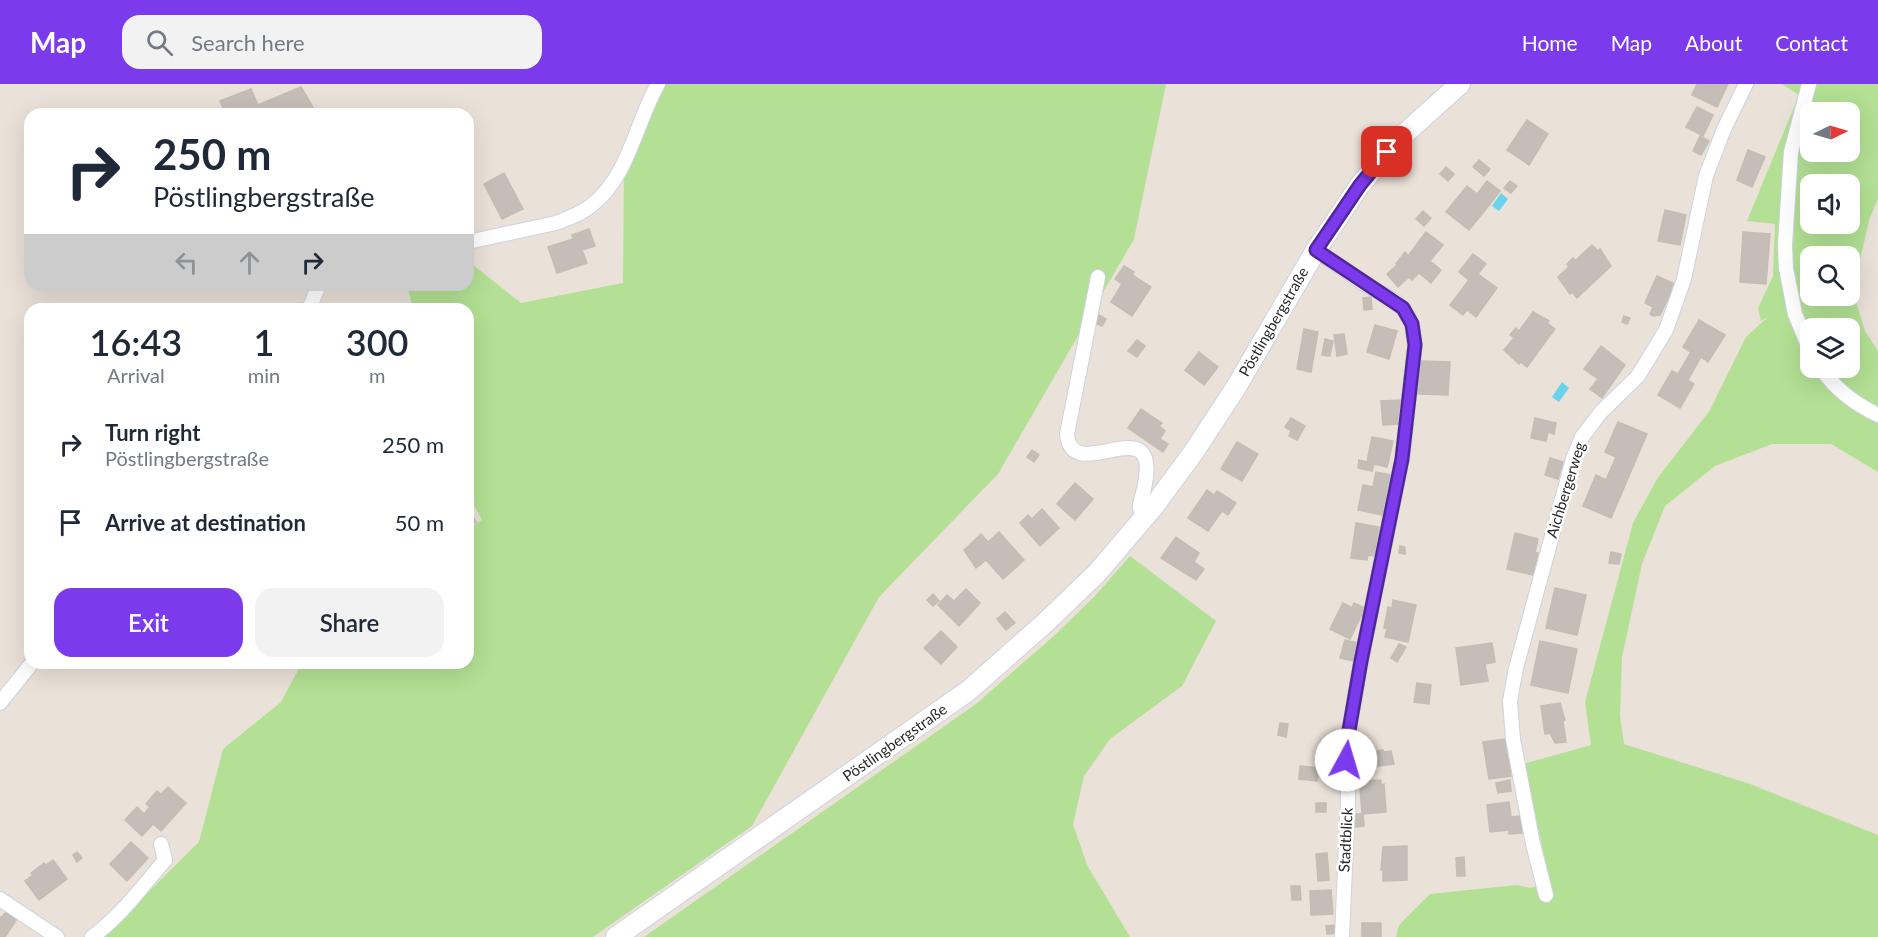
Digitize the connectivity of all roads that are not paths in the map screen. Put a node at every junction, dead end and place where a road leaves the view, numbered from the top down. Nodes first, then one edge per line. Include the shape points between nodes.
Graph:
1 (658, 84) edge
2 (1460, 84) edge
3 (1746, 84) edge
4 (1809, 84) edge
5 (474, 241) edge
6 (1320, 253) junction
7 (1098, 277) dead end
8 (1800, 326) edge
9 (1829, 378) edge
10 (1878, 415) edge
11 (1146, 516) junction
12 (27, 669) edge
13 (0, 703) edge
14 (161, 844) dead end
15 (1546, 895) dead end
16 (0, 899) edge
17 (57, 937) edge
18 (92, 937) edge
19 (616, 937) edge
20 (1342, 937) edge

1 - 5 street via 622,165 593,204 556,223
2 - 6 main road, Pöstlingbergstraße via 1387,152 1360,185
3 - 15 street, Aichbergerweg via 1708,170 1684,279 1666,330 1638,376 1582,437 1516,668 1510,701 1513,739
4 - 8 street via 1791,152 1785,245 1786,268
6 - 11 main road, Pöstlingbergstraße via 1223,408
6 - 20 street, Stadtblick via 1403,308 1412,324 1415,345 1402,459 1347,742
7 - 11 street via 1068,442 1071,450 1078,453 1125,447 1140,452 1148,468 1140,504
9 - 10 street via 1850,399
11 - 19 main road, Pöstlingbergstraße via 1097,573 968,691
12 - 13 street
14 - 18 street via 165,860
16 - 17 street

